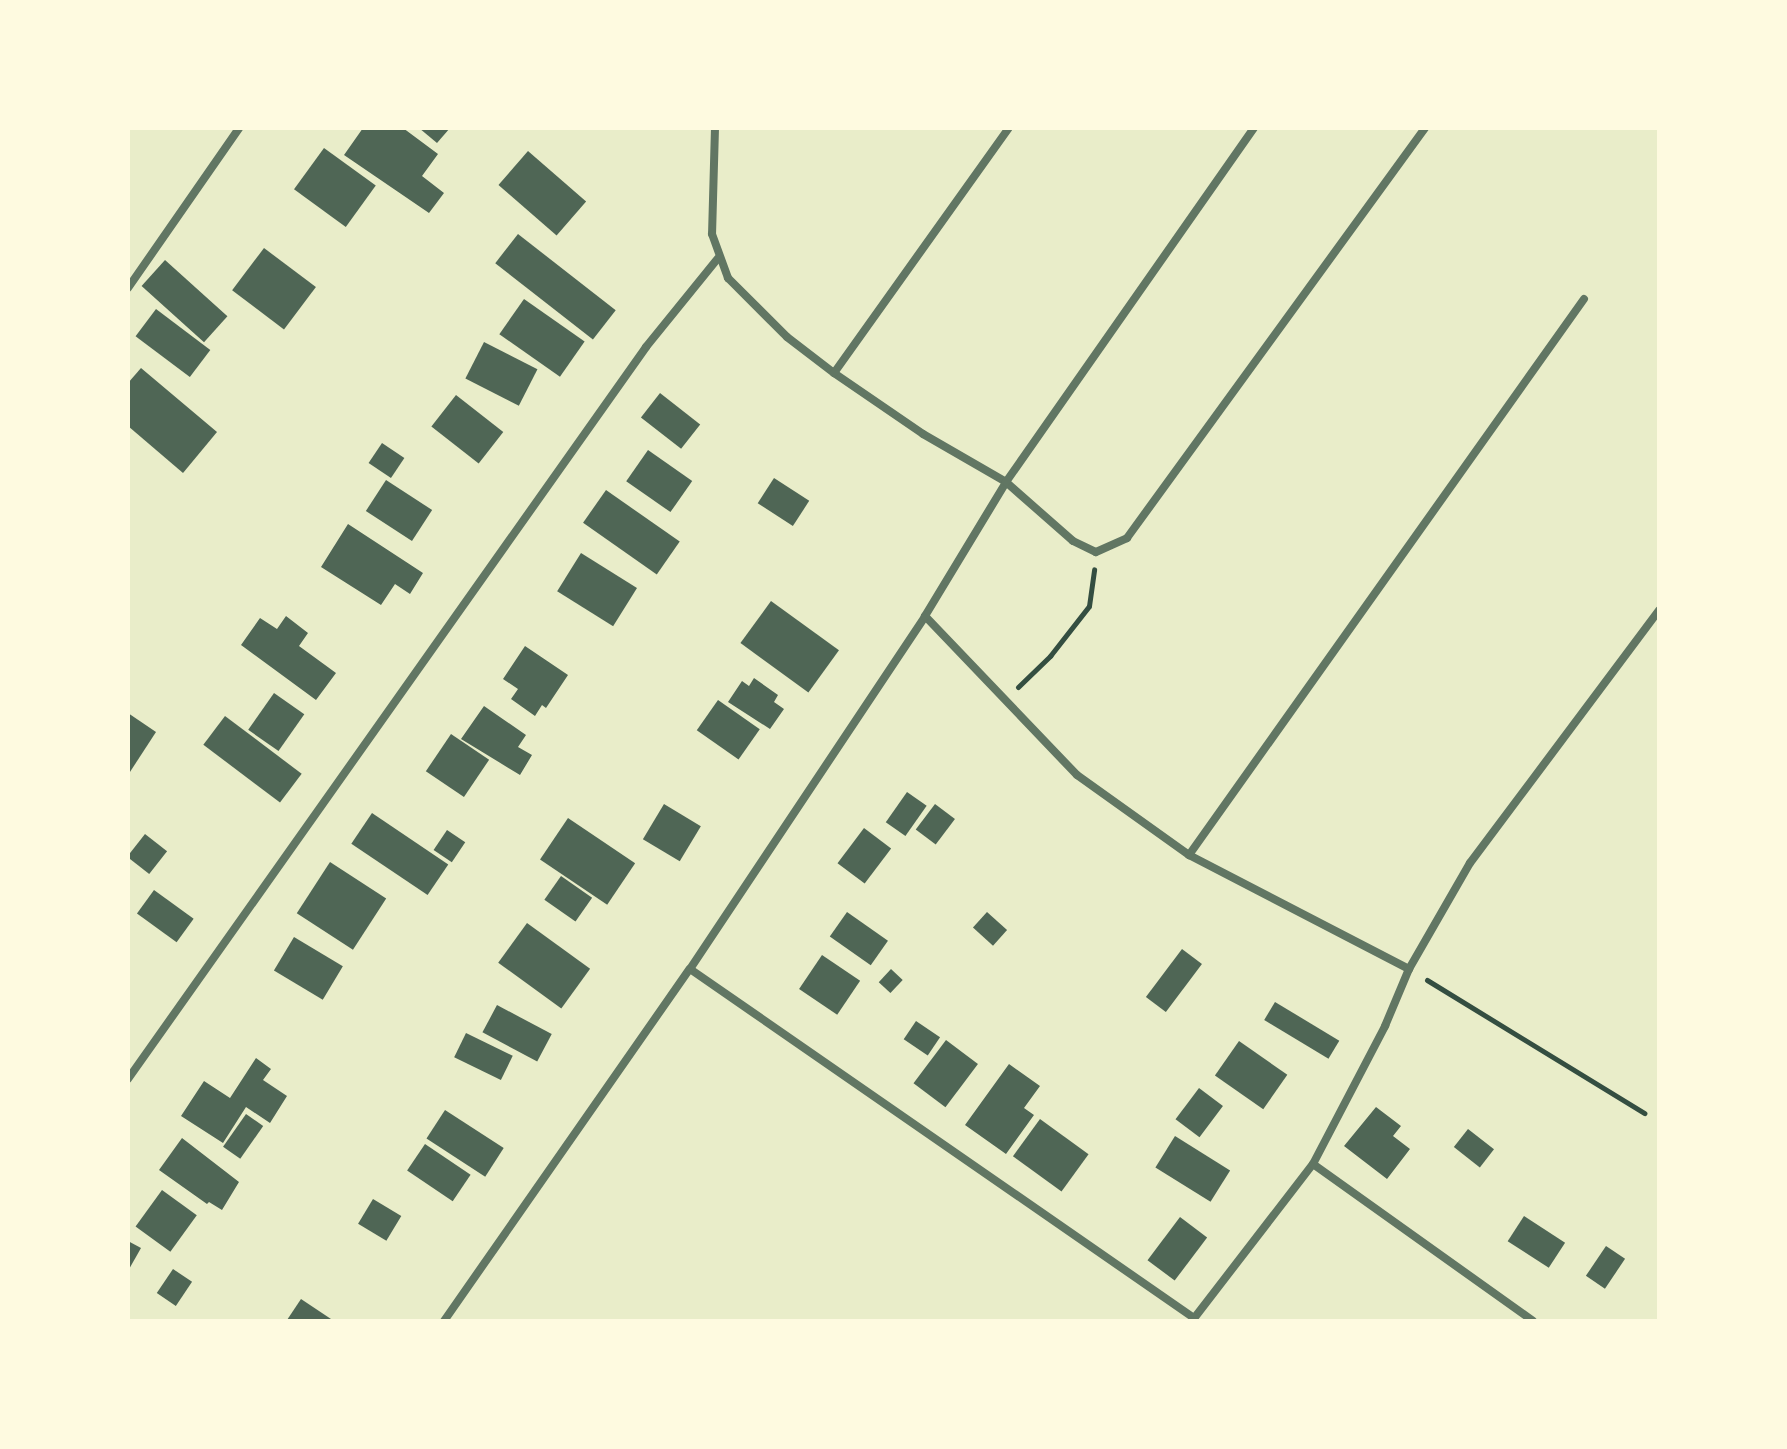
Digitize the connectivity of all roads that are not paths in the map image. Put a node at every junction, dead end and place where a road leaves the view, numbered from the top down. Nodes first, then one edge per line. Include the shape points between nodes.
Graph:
1 (239, 128) edge
2 (715, 128) edge
3 (1009, 128) edge
4 (1254, 128) edge
5 (1425, 128) edge
6 (718, 258) junction
7 (128, 288) edge
8 (1584, 299) dead end
9 (834, 373) junction
10 (1006, 482) junction
11 (1659, 610) edge
12 (925, 616) junction
13 (1189, 855) junction
14 (690, 969) junction
15 (1409, 969) junction
16 (128, 1079) edge
17 (1313, 1164) junction
18 (1193, 1319) edge
19 (444, 1321) edge
20 (1533, 1321) edge

1 - 7 street
2 - 6 street via 712,234
3 - 9 street
4 - 10 street
5 - 10 street via 1127,538 1096,552 1073,541
6 - 9 street via 728,278 787,337
6 - 16 street via 646,347
8 - 13 street
9 - 10 street
10 - 12 street
11 - 15 street via 1470,863
12 - 13 street via 1077,775
12 - 14 street
13 - 15 street
14 - 18 street
14 - 19 street
15 - 17 street
17 - 18 street
17 - 20 street

